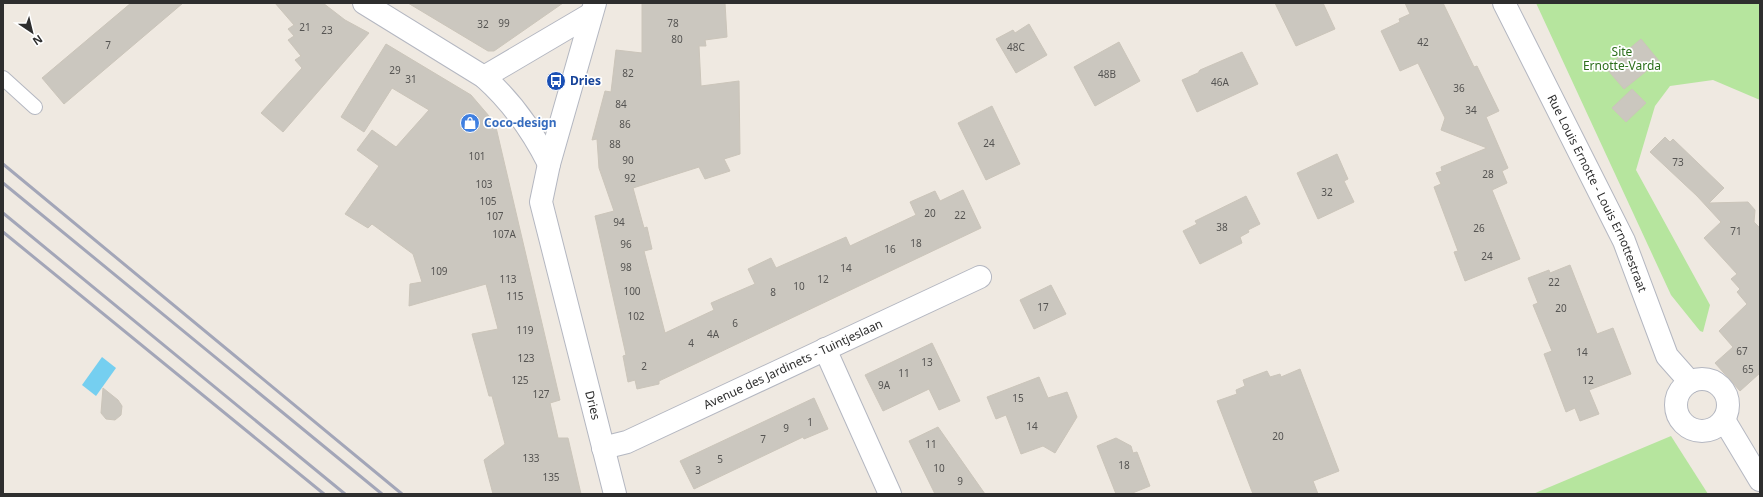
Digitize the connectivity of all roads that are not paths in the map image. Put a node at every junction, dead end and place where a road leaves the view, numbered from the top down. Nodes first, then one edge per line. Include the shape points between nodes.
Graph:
1 (364, 3) edge
2 (1504, 3) edge
3 (593, 9) edge
4 (484, 77) junction
5 (3, 78) edge
6 (36, 107) dead end
7 (549, 164) junction
8 (980, 277) dead end
9 (825, 349) junction
10 (1690, 382) junction
11 (1724, 420) junction
12 (603, 448) junction
13 (1760, 480) edge
14 (615, 494) edge
15 (890, 494) edge

1 - 4 street
2 - 10 street, Rue Louis Ernotte - Louis Ernottestraat via 1624,241 1667,356
3 - 4 street, Dries
3 - 7 street, Dries
4 - 7 street via 512,105
5 - 6 lane
7 - 12 street, Dries via 541,202
8 - 9 street, Avenue des Jardinets - Tuintjeslaan
9 - 12 street, Avenue des Jardinets - Tuintjeslaan via 628,442
9 - 15 street
10 - 11 street via 1701,379 1712,381 1721,387 1727,398
10 - 11 street via 1681,390 1676,400 1677,412 1683,422 1692,429 1703,431 1714,428
11 - 13 street
12 - 14 street, Dries

